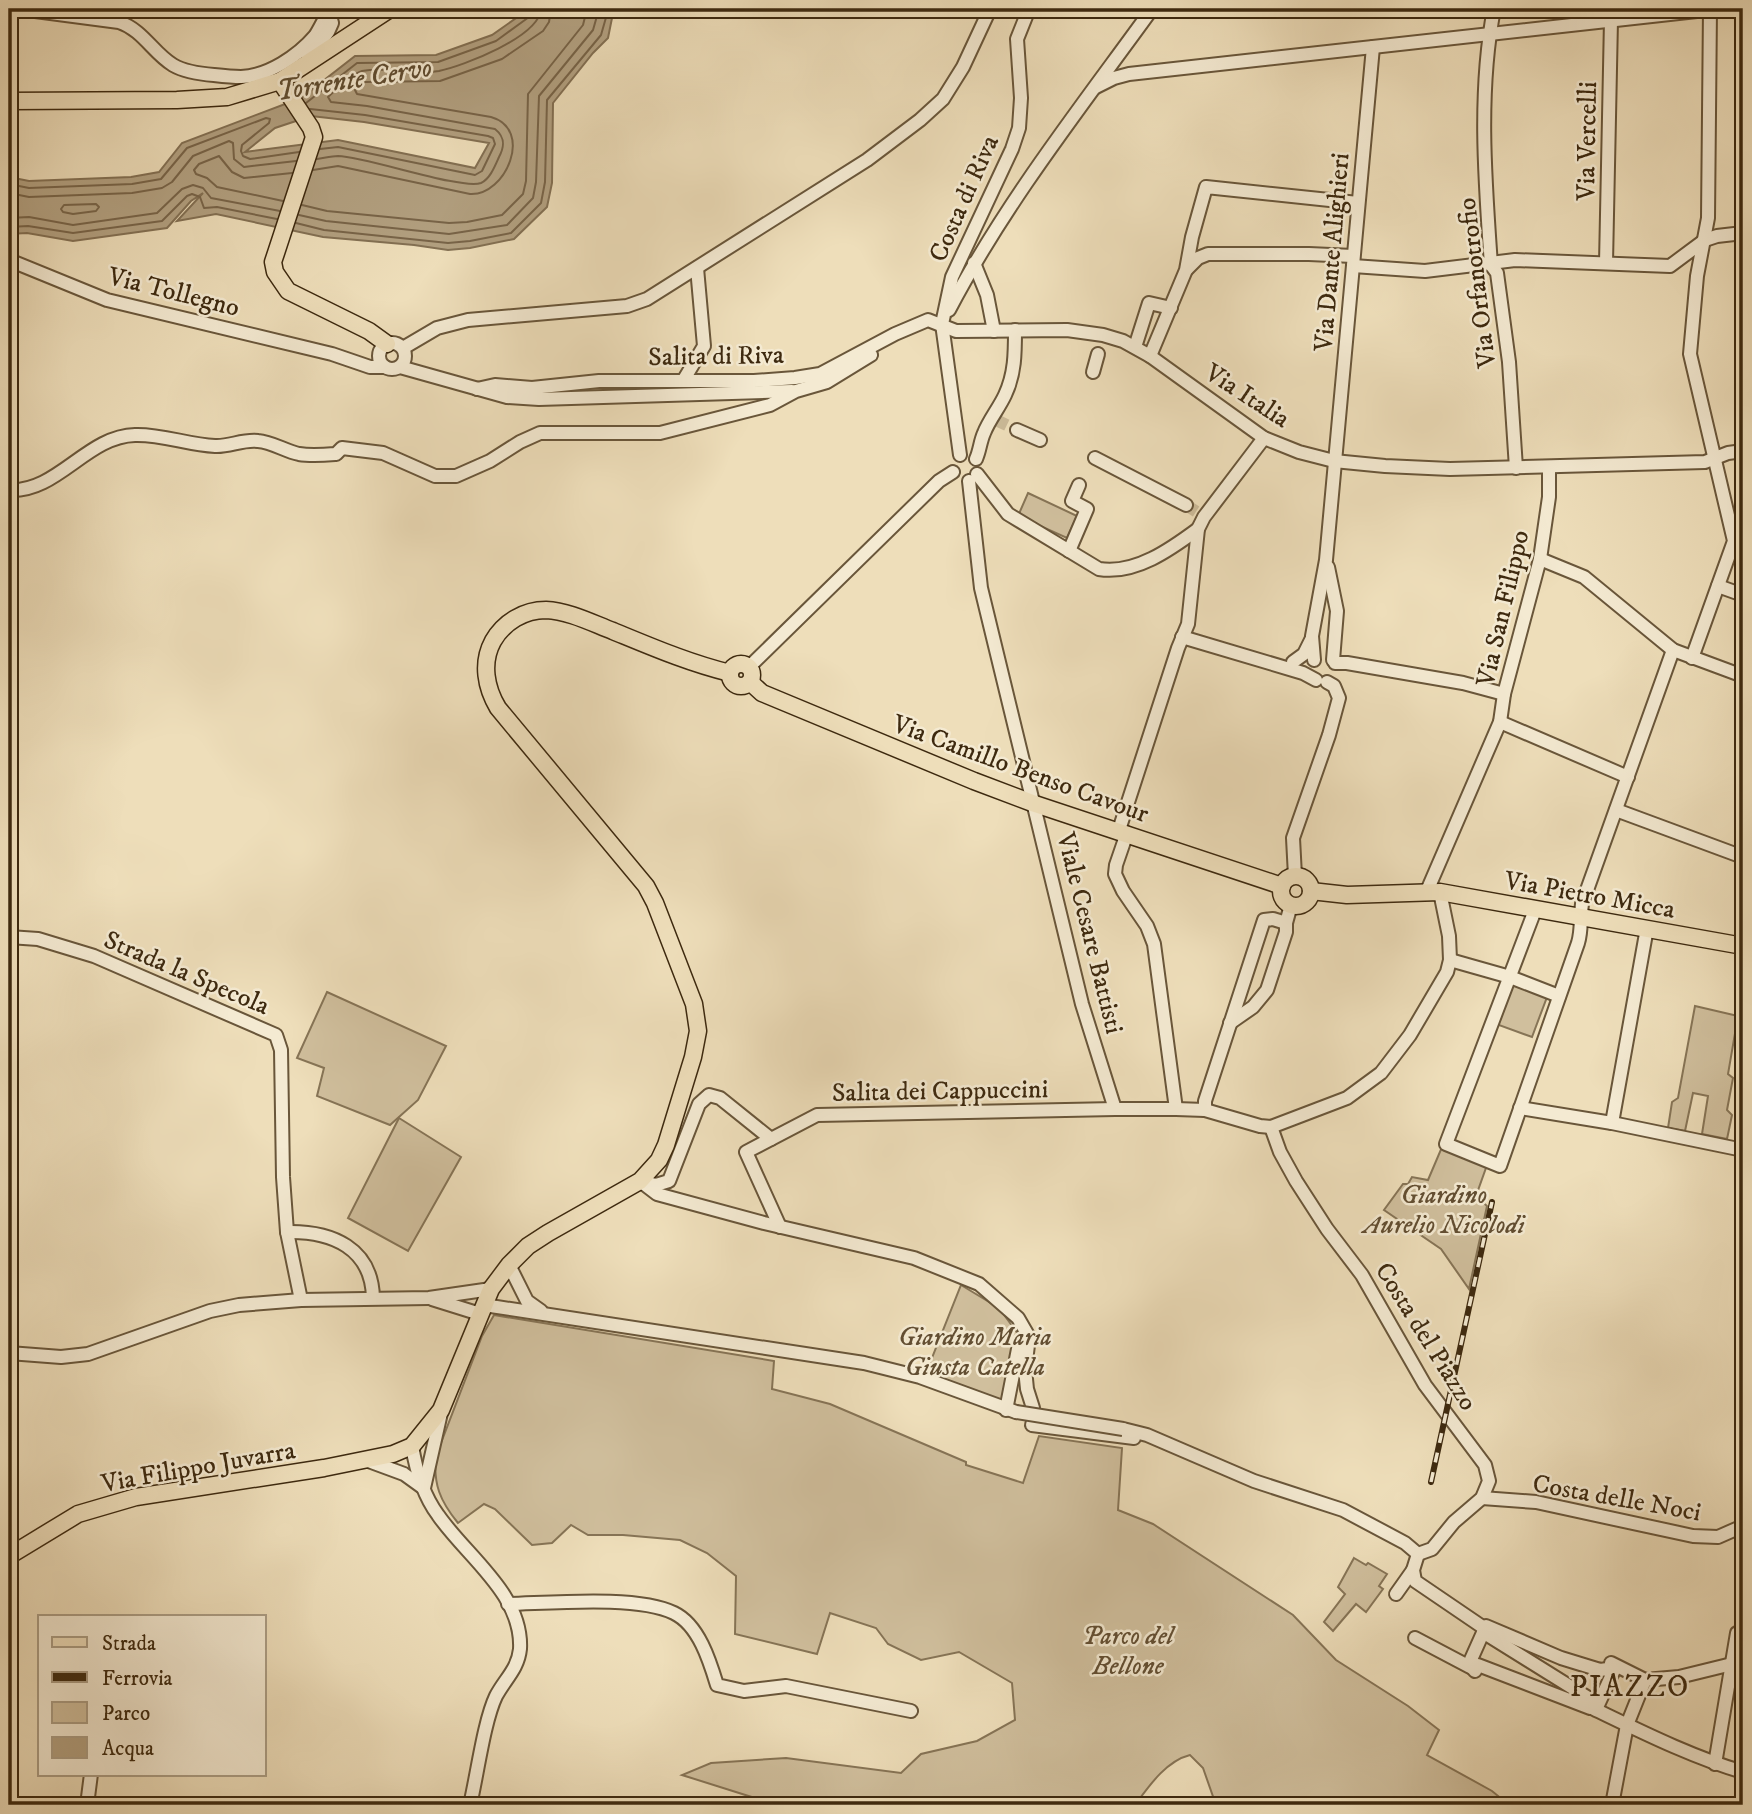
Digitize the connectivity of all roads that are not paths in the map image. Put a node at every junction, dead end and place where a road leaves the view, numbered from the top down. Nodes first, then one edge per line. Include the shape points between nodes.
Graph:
1 (20, 9) edge
2 (390, 9) edge
3 (990, 9) edge
4 (1029, 9) edge
5 (1152, 9) edge
6 (1494, 9) edge
7 (1710, 9) edge
8 (1718, 9) edge
9 (1668, 11) edge
10 (329, 16) edge
11 (1611, 20) junction
12 (1490, 33) junction
13 (1373, 47) junction
14 (295, 71) junction
15 (283, 86) junction
16 (1096, 87) junction
17 (9, 101) edge
18 (1358, 203) junction
19 (1743, 233) edge
20 (1705, 240) junction
21 (9, 260) edge
22 (1353, 261) junction
23 (1606, 263) junction
24 (974, 264) junction
25 (1491, 265) junction
26 (697, 268) junction
27 (1186, 270) junction
28 (1171, 308) junction
29 (942, 324) junction
30 (1015, 330) junction
31 (994, 331) junction
32 (1135, 346) junction
33 (391, 347) junction
34 (332, 354) junction
35 (1098, 354) dead end
36 (1150, 356) junction
37 (385, 367) junction
38 (400, 367) junction
39 (1093, 372) dead end
40 (684, 382) junction
41 (477, 389) junction
42 (796, 391) junction
43 (1017, 430) tunnel mouth
44 (1264, 438) junction
45 (1040, 440) dead end
46 (1743, 451) edge
47 (960, 456) junction
48 (1716, 457) junction
49 (1096, 458) dead end
50 (976, 459) junction
51 (1334, 461) junction
52 (1516, 467) junction
53 (1549, 467) junction
54 (953, 472) junction
55 (973, 477) junction
56 (1079, 485) dead end
57 (9, 490) edge
58 (1186, 505) tunnel mouth
59 (1200, 519) junction
60 (1739, 542) edge
61 (1069, 551) junction
62 (1326, 559) junction
63 (1539, 559) junction
64 (1718, 586) junction
65 (1743, 595) edge
66 (1312, 636) junction
67 (1182, 637) junction
68 (1673, 650) junction
69 (1692, 658) junction
70 (1293, 662) junction
71 (1313, 662) junction
72 (1334, 662) junction
73 (1268, 663) junction
74 (749, 675) junction
75 (1743, 676) edge
76 (1322, 681) junction
77 (1504, 694) junction
78 (1500, 722) junction
79 (1628, 777) junction
80 (1035, 804) junction
81 (1616, 810) junction
82 (1123, 832) junction
83 (1743, 858) edge
84 (1289, 881) junction
85 (1311, 891) junction
86 (1434, 891) junction
87 (1291, 905) junction
88 (1535, 910) junction
89 (1580, 918) junction
90 (1286, 923) junction
91 (1647, 928) junction
92 (9, 937) edge
93 (1743, 946) edge
94 (1450, 960) junction
95 (1510, 977) junction
96 (1559, 996) junction
97 (1230, 1023) junction
98 (1115, 1108) junction
99 (1520, 1108) junction
100 (1176, 1109) junction
101 (1205, 1110) junction
102 (1612, 1124) junction
103 (1271, 1127) junction
104 (771, 1139) junction
105 (1743, 1150) edge
106 (640, 1181) junction
107 (780, 1227) junction
108 (287, 1232) junction
109 (509, 1265) junction
110 (491, 1289) junction
111 (373, 1298) junction
112 (429, 1298) junction
113 (301, 1300) junction
114 (482, 1310) junction
115 (551, 1315) junction
116 (1019, 1344) dead end
117 (9, 1353) edge
118 (441, 1410) junction
119 (1011, 1411) junction
120 (1147, 1435) junction
121 (412, 1446) junction
122 (366, 1460) junction
123 (424, 1488) junction
124 (1482, 1498) junction
125 (1743, 1526) edge
126 (1418, 1554) junction
127 (9, 1556) edge
128 (1413, 1570) junction
129 (1396, 1594) dead end
130 (509, 1604) junction
131 (1743, 1630) edge
132 (1487, 1633) junction
133 (1415, 1638) dead end
134 (1732, 1664) junction
135 (1610, 1666) junction
136 (1470, 1667) junction
137 (1645, 1680) junction
138 (1595, 1705) junction
139 (911, 1711) dead end
140 (1627, 1725) junction
141 (1715, 1764) junction
142 (1743, 1772) edge
143 (91, 1776) edge
144 (87, 1805) edge
145 (470, 1805) edge
146 (1612, 1805) edge

1 - 10 street via 119,22 131,26 177,68 242,77 281,64 316,34
2 - 14 main road
3 - 26 street via 943,99 920,120 867,160
4 - 29 street, Costa di Riva via 1017,39 1019,128 952,276
5 - 16 street
6 - 12 street, Via Orfanotrofio
7 - 8 street
7 - 9 street
7 - 20 street
9 - 11 street
10 - 14 street via 328,32
11 - 12 street
11 - 23 street, Via Vercelli
12 - 13 street
12 - 25 street, Via Orfanotrofio via 1486,197
13 - 16 street via 1129,74
13 - 18 street, Via Dante Alighieri
14 - 15 main road
15 - 17 main road via 227,97 177,100
15 - 33 main road via 314,137 273,262 275,272 288,291 369,331
16 - 24 street
18 - 22 street, Via Dante Alighieri
18 - 27 street via 1206,187
19 - 20 street
20 - 23 street via 1670,266
20 - 48 street via 1690,354
21 - 34 street, Via Tollegno via 107,300
22 - 25 street via 1425,271
22 - 27 street via 1318,254 1208,254
22 - 51 street, Via Dante Alighieri
23 - 25 street via 1516,260
24 - 29 street
24 - 31 street via 987,295
25 - 52 street, Via Orfanotrofio via 1497,273 1509,362
26 - 33 street via 627,306 468,320
26 - 40 street via 704,346
27 - 28 street
28 - 32 street via 1149,303
28 - 36 street
29 - 31 street, Via Italia via 956,331
29 - 40 street, Salita di Riva via 928,320 820,374
29 - 42 street via 863,359 827,382
29 - 47 street, Costa di Riva
30 - 31 street, Via Italia
30 - 32 street, Via Italia via 1067,330
30 - 50 street via 1013,376
32 - 36 street, Via Italia
33 - 34 street, Via Tollegno via 367,356
33 - 37 street via 379,356
33 - 38 street via 406,356
34 - 37 street, Via Tollegno via 370,367
35 - 39 street
36 - 44 street, Via Italia
37 - 38 street
38 - 41 street, Salita di Riva
40 - 41 street, Salita di Riva via 600,381
41 - 42 street, Salita di Riva via 507,397 539,398
42 - 57 street via 770,405 660,433 540,433 456,476 435,476 397,458 342,447 336,454 314,456 260,440 217,446 133,435 100,444 61,472 24,490
43 - 45 street
44 - 51 street, Via Italia
44 - 59 street
46 - 48 street, Via Italia
47 - 50 street
47 - 54 street
48 - 53 street, Via Italia via 1705,463
48 - 60 street
49 - 58 street
50 - 55 street via 979,466
51 - 52 street, Via Italia via 1450,469
51 - 62 street, Via Dante Alighieri
52 - 53 street, Via Italia
53 - 63 street, Via San Filippo
54 - 55 street via 961,480
54 - 74 street
55 - 61 street via 1008,514
55 - 80 street, Viale Cesare Battisti via 981,588
56 - 61 street via 1072,501 1087,509
59 - 61 street via 1154,559 1115,569 1098,569
59 - 67 street via 1188,624
60 - 64 street
62 - 66 street
62 - 72 street via 1337,611
63 - 68 street via 1584,577
63 - 77 street, Via San Filippo
64 - 65 street
64 - 69 street
66 - 70 street via 1304,654
66 - 71 street
67 - 73 street
67 - 82 street
68 - 69 street
68 - 79 street
69 - 75 street
70 - 71 street
70 - 73 street
71 - 72 street via 1321,656
71 - 76 street via 1311,675
72 - 76 street via 1335,674
72 - 77 street
73 - 76 street
74 - 80 main road, Via Camillo Benso Cavour via 762,693
74 - 106 main road via 743,664 730,673 697,665 547,610 524,614 505,626 487,657 487,680 498,708 646,886 694,1004 698,1031 693,1057 666,1145
76 - 84 street via 1334,686 1339,698 1293,838
77 - 78 street, Via San Filippo
78 - 79 street
78 - 86 street, Via San Filippo
79 - 81 street
80 - 82 main road, Via Camillo Benso Cavour
80 - 98 street, Viale Cesare Battisti via 1082,1004
81 - 83 street
81 - 89 street
82 - 84 main road, Via Camillo Benso Cavour
82 - 100 street via 1115,874 1154,944
84 - 85 main road via 1305,879
84 - 87 main road via 1283,899
85 - 86 main road, Via Pietro Micca
85 - 87 main road via 1305,903
86 - 88 main road, Via Pietro Micca
86 - 94 street via 1449,936
87 - 90 street
88 - 89 main road, Via Pietro Micca
88 - 95 street
89 - 91 main road, Via Pietro Micca
89 - 96 street via 1581,931
90 - 97 street via 1267,990
90 - 97 street via 1264,920
91 - 93 main road, Via Pietro Micca
91 - 102 street
92 - 108 street, Strada la Specola via 38,939 94,956 276,1035 281,1050
94 - 95 street
94 - 103 street via 1410,1035 1381,1073 1347,1098
95 - 96 street
95 - 99 street via 1446,1144 1500,1166
96 - 99 street
97 - 101 street
98 - 100 street, Salita dei Cappuccini
98 - 104 street, Salita dei Cappuccini via 817,1115
99 - 102 street
100 - 101 street, Salita dei Cappuccini
101 - 103 street, Salita dei Cappuccini
102 - 105 street
103 - 124 street, Costa del Piazzo via 1296,1181 1362,1275 1425,1385 1485,1465 1489,1481
104 - 106 street via 720,1098 709,1095 699,1104 669,1181 656,1185
104 - 107 street, Salita dei Cappuccini via 746,1153
106 - 107 street via 657,1194
106 - 109 main road via 548,1233
107 - 120 street via 914,1258 979,1284 1018,1318 1028,1337 1025,1369 1032,1425 1135,1438
108 - 111 street via 325,1236 354,1252 373,1279
108 - 113 street, Strada la Specola
109 - 110 main road
109 - 115 street via 527,1301
110 - 112 street
110 - 114 main road
111 - 112 street
111 - 113 street
112 - 114 street
113 - 117 street via 221,1308 75,1357
114 - 115 street
114 - 118 main road
115 - 119 street via 864,1363 920,1377
116 - 119 street
118 - 121 main road
118 - 123 street
119 - 120 street, bridge
120 - 126 street via 1254,1481 1343,1510
121 - 122 main road, Via Filippo Juvarra
121 - 123 street
122 - 123 street, Via Filippo Juvarra via 404,1474
122 - 127 main road, Via Filippo Juvarra via 136,1497 78,1514
123 - 130 street via 437,1514
124 - 125 street, Costa delle Noci via 1536,1502 1693,1536 1718,1537
124 - 126 street via 1432,1549
126 - 128 street
128 - 129 street
128 - 132 street via 1415,1581
130 - 139 street via 637,1602 676,1613 691,1628 707,1651 717,1685 744,1691 786,1686
130 - 145 street via 519,1623 520,1650 514,1671 496,1697
131 - 134 street via 1737,1633
132 - 135 street via 1486,1626 1561,1658 1600,1670
132 - 136 street
132 - 138 street
133 - 136 street
134 - 137 street via 1679,1678
134 - 141 street
135 - 137 street
135 - 138 street via 1615,1668
136 - 138 street via 1475,1671 1478,1665
137 - 140 street
138 - 140 street
140 - 141 street
140 - 146 street
141 - 142 street
143 - 144 street

